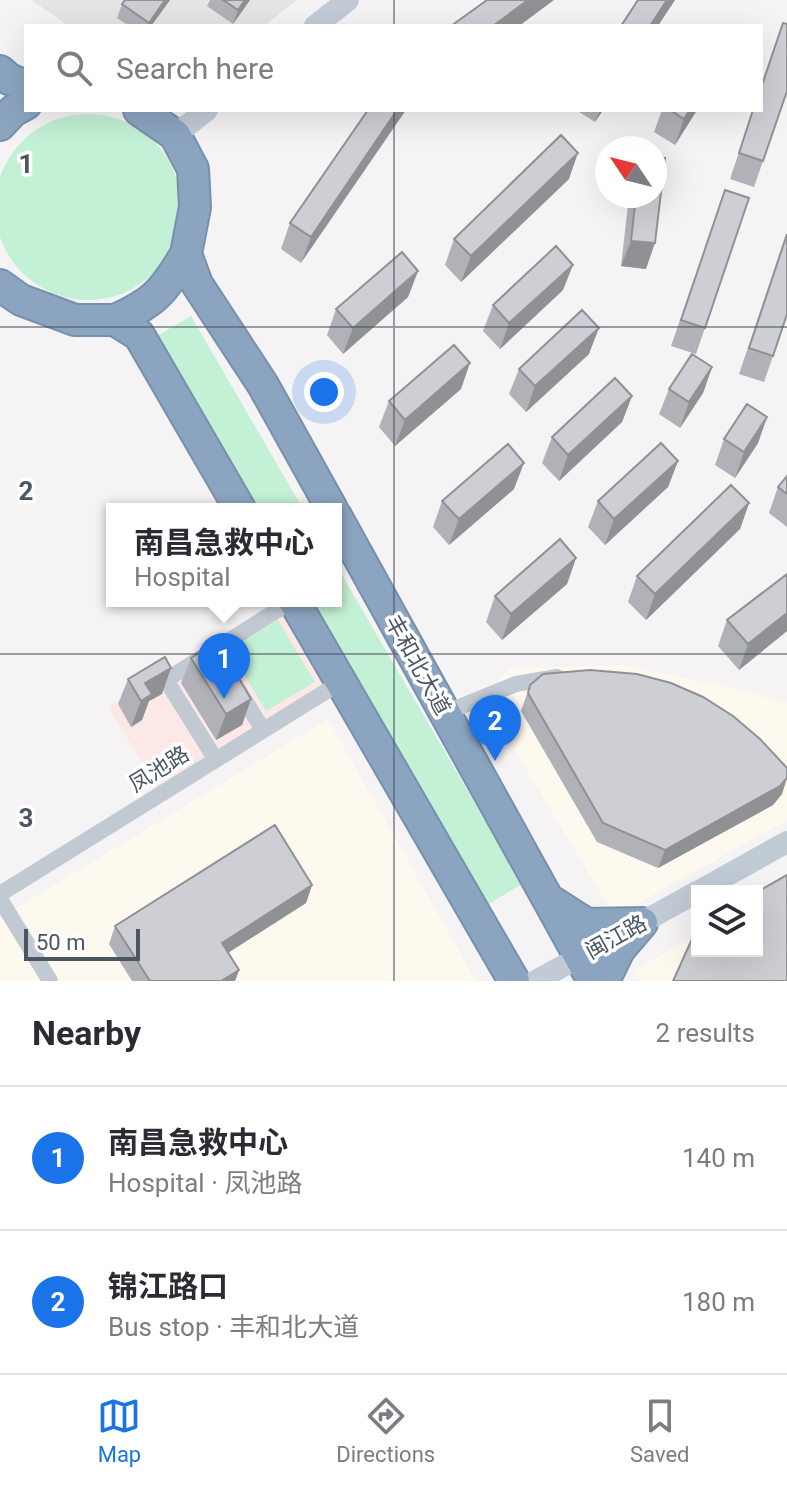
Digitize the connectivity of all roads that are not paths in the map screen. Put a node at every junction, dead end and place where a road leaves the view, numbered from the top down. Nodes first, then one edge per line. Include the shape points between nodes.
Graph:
1 (348, 0) edge
2 (318, 24) edge
3 (0, 71) edge
4 (24, 85) edge
5 (24, 105) edge
6 (142, 112) edge
7 (204, 112) edge
8 (0, 125) edge
9 (175, 135) junction
10 (186, 254) junction
11 (0, 285) edge
12 (115, 320) junction
13 (237, 503) edge
14 (329, 503) edge
15 (342, 527) edge
16 (286, 607) edge
17 (297, 607) edge
18 (222, 664) junction
19 (571, 677) edge
20 (341, 682) junction
21 (445, 713) junction
22 (263, 730) junction
23 (216, 760) junction
24 (787, 842) edge
25 (710, 885) edge
26 (0, 896) edge
27 (691, 896) edge
28 (548, 900) junction
29 (642, 923) junction
30 (489, 939) junction
31 (586, 969) edge
32 (50, 981) edge
33 (487, 981) edge
34 (514, 981) edge
35 (536, 981) edge
36 (604, 981) edge

1 - 2 street
3 - 4 highway
5 - 8 highway
6 - 9 highway
7 - 9 street
9 - 10 highway via 193,169 195,207
10 - 12 highway via 167,287
10 - 14 highway via 197,284 263,385
11 - 12 highway via 21,300 75,320
12 - 13 highway via 139,335
15 - 21 highway, 丰和北大道
16 - 18 street
17 - 20 highway
18 - 22 street
18 - 23 street via 166,680
19 - 21 street via 516,684
20 - 22 street, 凤池路
20 - 30 highway
21 - 28 highway, 丰和北大道
22 - 23 street, 凤池路
23 - 26 street, 凤池路
24 - 25 street, 闽江路
26 - 32 street
27 - 29 street, 闽江路
28 - 29 highway via 587,924
28 - 31 highway, 丰和北大道
29 - 31 street, 闽江路
29 - 36 highway via 619,950
30 - 33 highway
30 - 34 highway
31 - 35 street, 闽江路

